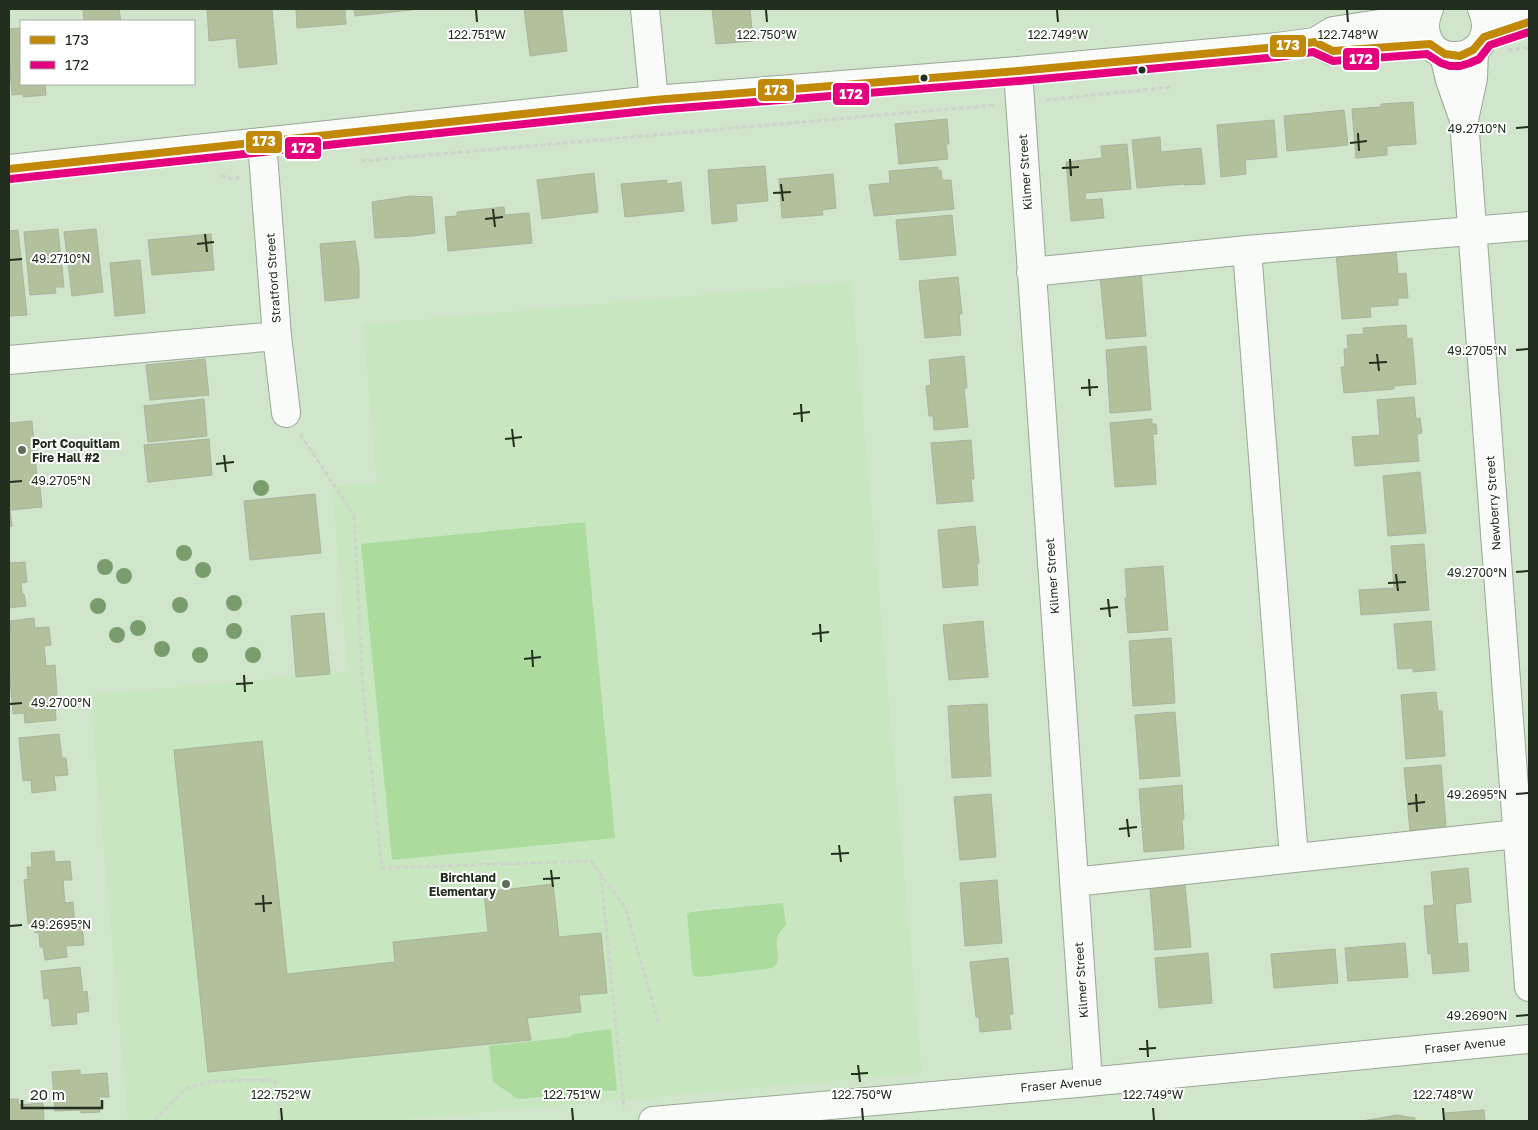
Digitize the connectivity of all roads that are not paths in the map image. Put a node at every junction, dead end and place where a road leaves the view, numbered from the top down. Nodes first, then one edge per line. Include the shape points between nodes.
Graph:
1 (645, 9) edge
2 (1482, 9) edge
3 (1427, 13) edge
4 (1529, 20) edge
5 (1315, 42) junction
6 (1479, 44) junction
7 (1438, 50) junction
8 (1018, 71) junction
9 (654, 100) junction
10 (1464, 120) junction
11 (262, 142) junction
12 (9, 169) edge
13 (1529, 226) edge
14 (1473, 231) junction
15 (1247, 250) junction
16 (1031, 272) junction
17 (278, 336) junction
18 (9, 360) edge
19 (286, 413) road end
20 (1517, 834) junction
21 (1294, 858) junction
22 (1074, 882) junction
23 (1529, 987) edge
24 (1529, 1039) edge
25 (1088, 1082) junction
26 (662, 1121) edge

1 - 9 street
2 - 4 street
2 - 6 street, Newberry Street via 1486,28
3 - 5 street via 1333,31
3 - 7 street via 1426,36
4 - 6 street
5 - 7 street via 1333,51
5 - 8 street
6 - 7 street via 1465,55 1455,56
6 - 10 street, Newberry Street
7 - 10 street
8 - 9 street
8 - 16 street, Kilmer Street
9 - 11 street
10 - 14 street, Newberry Street
11 - 12 street
11 - 17 street, Stratford Street
13 - 14 street
14 - 15 street
14 - 20 street, Newberry Street
15 - 16 street
15 - 21 street
16 - 22 street, Kilmer Street
17 - 18 street
17 - 19 street, Stratford Street
20 - 21 street
20 - 23 street, Newberry Street
21 - 22 street
22 - 25 street, Kilmer Street
24 - 25 street, Fraser Avenue
25 - 26 street, Fraser Avenue

